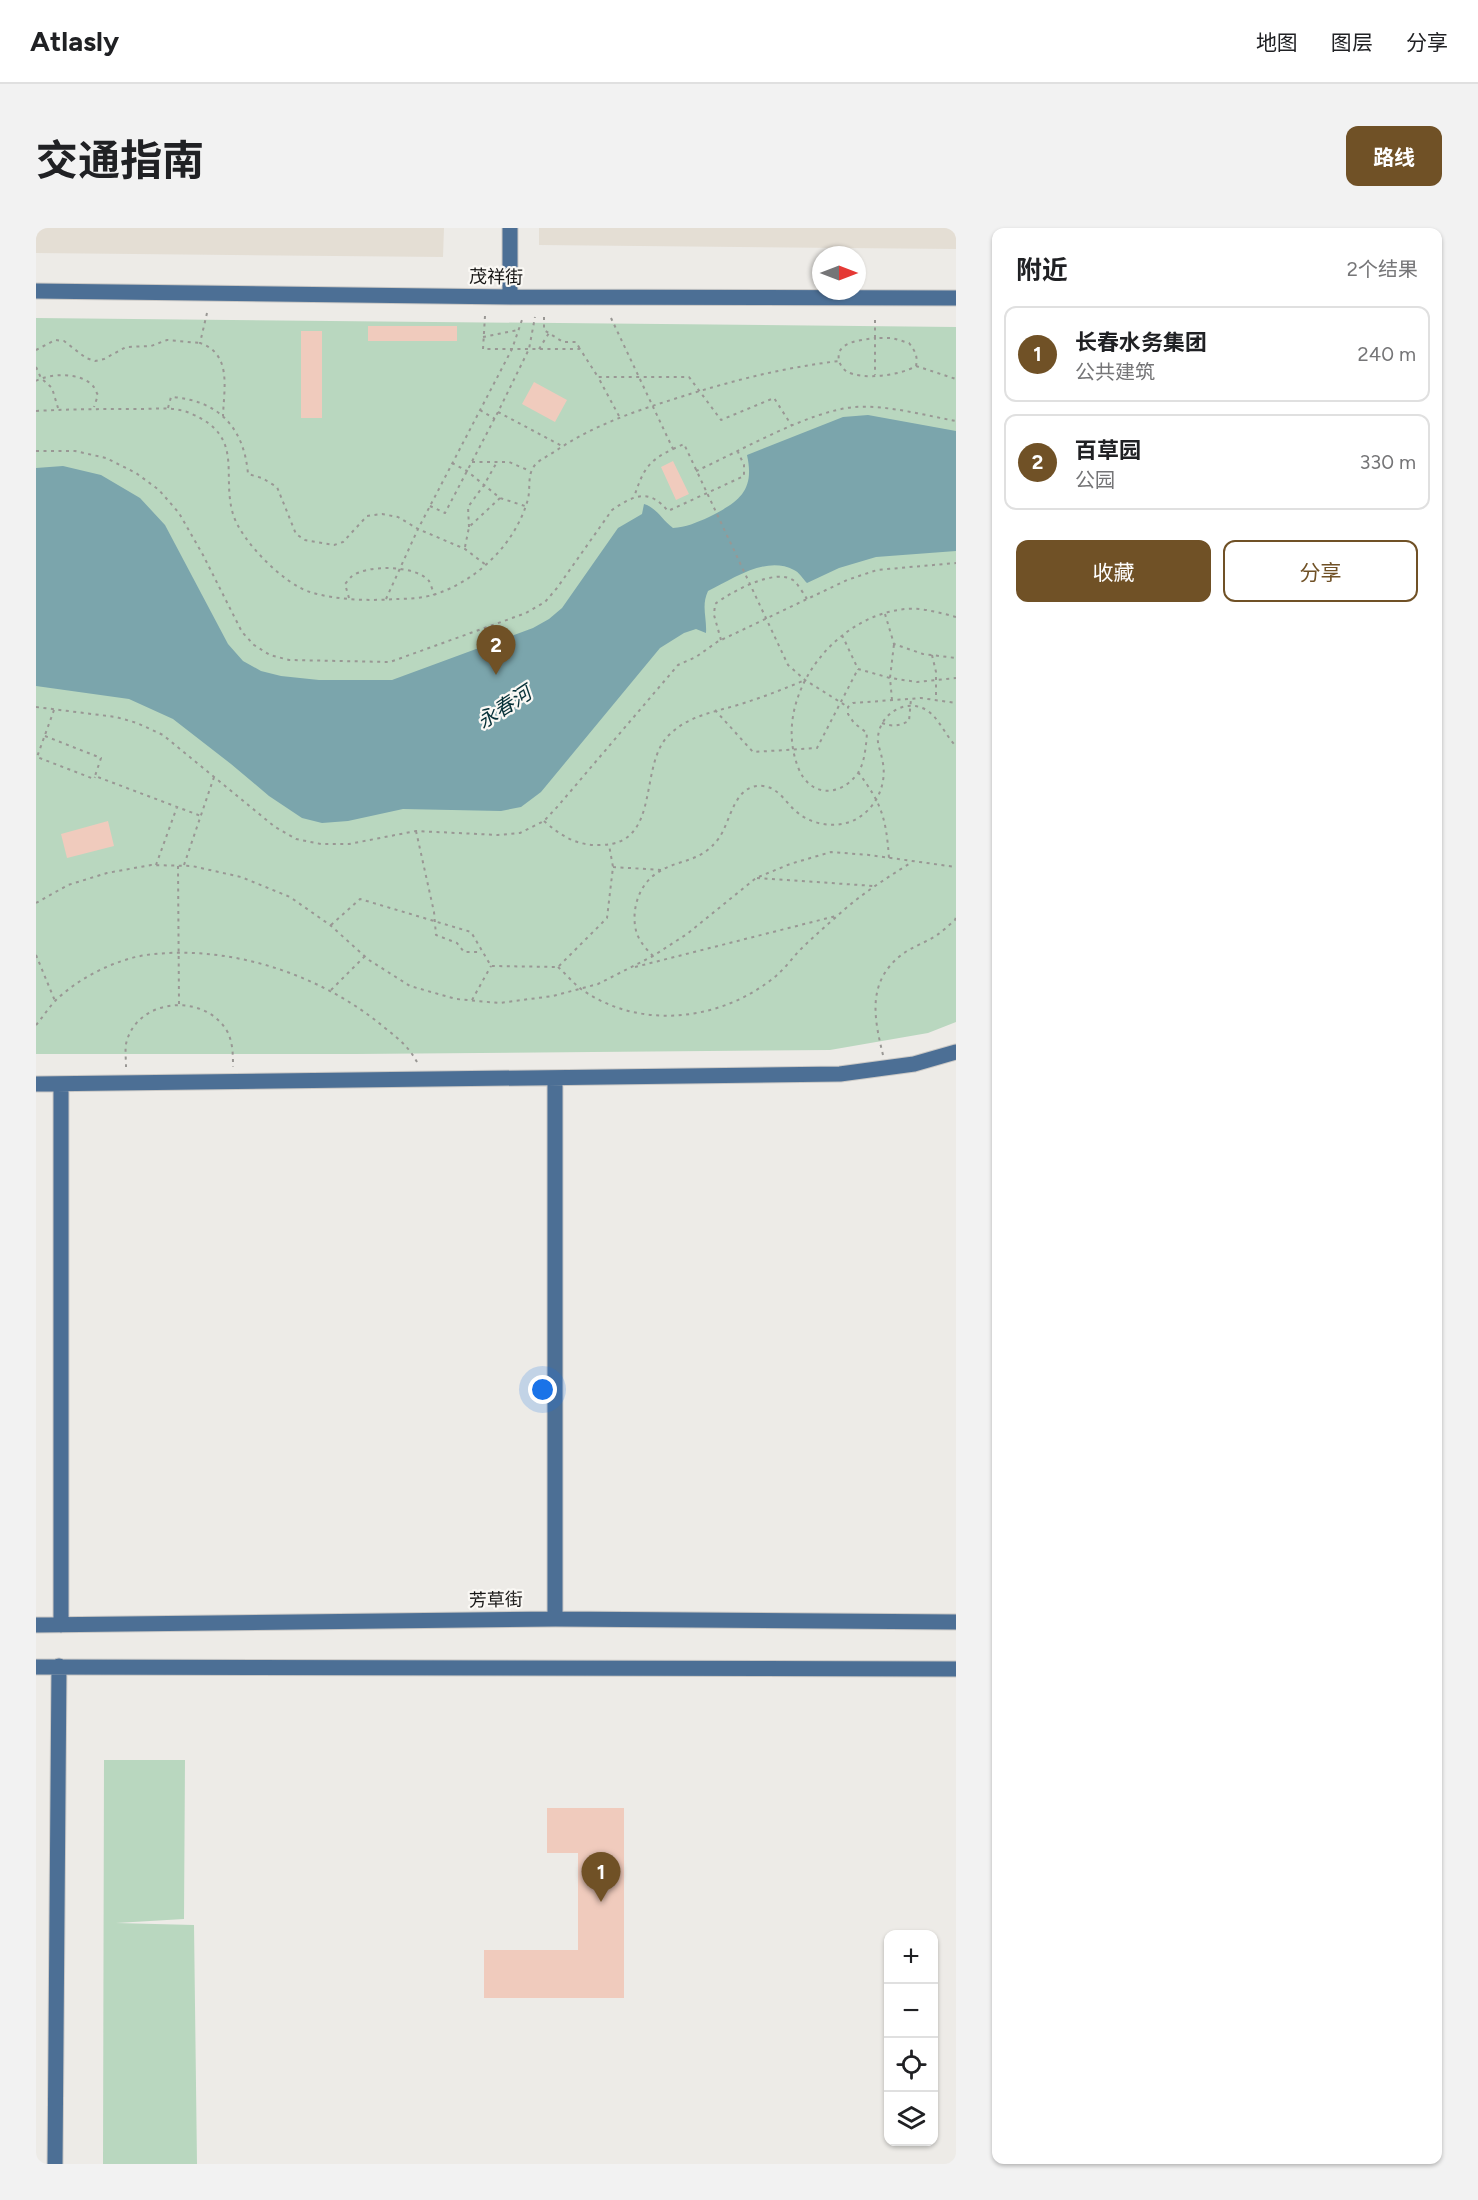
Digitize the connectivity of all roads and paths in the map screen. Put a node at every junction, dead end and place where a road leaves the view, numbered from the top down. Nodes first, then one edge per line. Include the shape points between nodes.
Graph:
1 (510, 228) edge
2 (36, 291) edge
3 (510, 297) junction
4 (956, 298) edge
5 (207, 313) dead end
6 (485, 316) dead end
7 (523, 316) dead end
8 (535, 317) dead end
9 (544, 317) dead end
10 (611, 318) dead end
11 (874, 320) dead end
12 (518, 330) junction
13 (549, 333) junction
14 (483, 337) junction
15 (875, 338) junction
16 (200, 343) junction
17 (512, 349) junction
18 (529, 349) junction
19 (539, 349) junction
20 (580, 349) junction
21 (36, 350) edge
22 (838, 361) junction
23 (916, 366) junction
24 (36, 367) edge
25 (875, 375) junction
26 (598, 377) junction
27 (639, 377) junction
28 (41, 378) junction
29 (956, 379) edge
30 (36, 381) edge
31 (700, 391) junction
32 (653, 406) junction
33 (94, 407) junction
34 (168, 408) junction
35 (58, 410) junction
36 (36, 411) edge
37 (480, 411) junction
38 (498, 412) junction
39 (223, 416) junction
40 (619, 417) junction
41 (495, 419) junction
42 (956, 420) edge
43 (792, 426) junction
44 (563, 446) junction
45 (673, 449) junction
46 (36, 451) edge
47 (738, 452) junction
48 (472, 462) junction
49 (497, 462) junction
50 (452, 463) junction
51 (467, 471) junction
52 (530, 471) junction
53 (696, 471) junction
54 (484, 485) junction
55 (707, 493) junction
56 (500, 498) junction
57 (634, 498) junction
58 (430, 506) junction
59 (525, 506) junction
60 (469, 527) junction
61 (418, 529) junction
62 (465, 549) junction
63 (956, 563) edge
64 (486, 565) junction
65 (400, 569) junction
66 (750, 586) junction
67 (434, 595) junction
68 (349, 598) junction
69 (386, 599) junction
70 (807, 599) junction
71 (885, 614) junction
72 (956, 617) edge
73 (765, 619) junction
74 (842, 635) junction
75 (721, 640) junction
76 (894, 644) junction
77 (932, 655) junction
78 (956, 658) edge
79 (858, 669) junction
80 (890, 678) junction
81 (956, 678) edge
82 (805, 680) junction
83 (936, 681) junction
84 (911, 699) junction
85 (892, 700) junction
86 (936, 701) junction
87 (841, 702) junction
88 (956, 703) edge
89 (36, 707) edge
90 (848, 707) junction
91 (54, 710) junction
92 (715, 710) junction
93 (882, 723) junction
94 (45, 736) junction
95 (956, 746) edge
96 (794, 749) junction
97 (36, 758) edge
98 (858, 772) junction
99 (95, 776) junction
100 (214, 777) junction
101 (177, 807) junction
102 (201, 816) junction
103 (543, 821) junction
104 (416, 831) junction
105 (609, 845) junction
106 (889, 858) junction
107 (913, 861) junction
108 (156, 865) junction
109 (178, 866) junction
110 (184, 866) junction
111 (613, 867) junction
112 (956, 867) edge
113 (662, 870) junction
114 (756, 878) junction
115 (874, 886) junction
116 (36, 903) edge
117 (836, 916) junction
118 (956, 919) edge
119 (435, 921) junction
120 (330, 926) junction
121 (481, 951) junction
122 (178, 954) junction
123 (36, 955) edge
124 (365, 956) junction
125 (653, 956) junction
126 (490, 966) junction
127 (558, 967) junction
128 (629, 969) junction
129 (580, 989) junction
130 (330, 990) junction
131 (472, 1000) junction
132 (55, 1001) junction
133 (180, 1005) junction
134 (36, 1025) edge
135 (956, 1052) edge
136 (886, 1068) junction
137 (555, 1078) junction
138 (427, 1080) junction
139 (234, 1082) junction
140 (126, 1083) junction
141 (36, 1084) edge
142 (61, 1084) junction
143 (555, 1619) junction
144 (956, 1622) edge
145 (36, 1625) edge
146 (61, 1625) junction
147 (59, 1666) junction
148 (36, 1667) edge
149 (956, 1668) edge
150 (55, 2164) edge

1 - 3 street
2 - 3 street, 茂祥街
3 - 4 street, 茂祥街
5 - 16 path
6 - 14 path
7 - 12 path
8 - 18 path
9 - 13 path via 544,330
10 - 27 path
11 - 15 path
12 - 14 path
12 - 17 path
13 - 19 path
13 - 20 path via 563,342 576,342
14 - 17 path via 483,349
15 - 22 path via 844,346
15 - 23 path via 909,343 916,352
15 - 25 path
16 - 21 path via 167,340 151,346 126,347 95,361 64,341 55,340
16 - 39 path via 212,348 222,363
17 - 18 path
17 - 37 path
18 - 19 path
18 - 38 path
19 - 20 path
20 - 26 path
22 - 25 path via 846,371
22 - 31 path via 796,366
23 - 25 path via 906,372
23 - 29 path
24 - 28 path
26 - 27 path
26 - 40 path
27 - 31 path via 689,377
27 - 32 path
28 - 30 path
28 - 33 path via 62,375 92,384 98,395
28 - 35 path via 52,388
31 - 32 path
31 - 43 path via 721,420 774,398
32 - 40 path
32 - 45 path
33 - 34 path
33 - 35 path
34 - 39 path via 171,397 185,398 204,403
34 - 68 path via 192,413 211,425 224,441 230,461 233,515 261,556 308,591
35 - 36 path
37 - 41 path
37 - 50 path
38 - 41 path
38 - 44 path
39 - 61 path via 238,434 247,457 248,474 277,487 296,534 305,540 334,545 343,542 367,516 382,514 398,517
40 - 44 path
41 - 48 path
42 - 43 path via 858,407 835,410
43 - 47 path
44 - 52 path
45 - 53 path via 684,444
45 - 57 path via 655,457
46 - 57 path via 75,451 106,458 159,490 184,522 242,632 270,655 289,660 390,662 526,613 545,602 557,588 612,510
47 - 53 path
47 - 55 path via 744,476
48 - 49 path
48 - 51 path
49 - 52 path
49 - 54 path
50 - 51 path
50 - 58 path
51 - 54 path
51 - 58 path via 445,513
52 - 59 path
53 - 55 path
54 - 56 path
54 - 60 path via 468,507
55 - 57 path via 668,511 652,497
55 - 66 path
56 - 59 path
56 - 60 path
58 - 61 path
59 - 64 path via 504,547
60 - 62 path
61 - 62 path
61 - 65 path
62 - 64 path
63 - 70 path via 877,570
64 - 67 path via 465,581
65 - 67 path via 429,581
65 - 68 path via 383,568 352,576 345,584
65 - 69 path
66 - 70 path via 782,576 794,581
66 - 73 path
66 - 75 path via 715,604
67 - 69 path
68 - 69 path
70 - 73 path
71 - 72 path via 928,610
71 - 74 path
71 - 76 path
73 - 75 path
73 - 82 path via 788,665
74 - 79 path
74 - 82 path
75 - 103 path via 678,665
76 - 77 path
76 - 80 path
77 - 78 path
77 - 83 path
79 - 80 path
79 - 87 path
80 - 83 path
80 - 85 path
81 - 83 path
82 - 87 path
82 - 92 path
82 - 96 path via 793,707
83 - 86 path
84 - 85 path
84 - 86 path
84 - 93 path via 909,721 890,726
85 - 90 path via 853,703
86 - 88 path
87 - 90 path
87 - 96 path via 817,748
89 - 91 path
90 - 98 path via 854,723 867,733
91 - 94 path
91 - 100 path via 137,723 163,735
92 - 96 path via 753,752
92 - 105 path via 693,718 668,735 653,763 649,796 639,824 626,837
93 - 95 path, bridge via 897,708 920,706 930,712
93 - 113 path, bridge via 878,746 884,771 882,787 868,810 858,818 836,824 812,821 771,789 749,788 733,804 719,838 708,850 693,860
94 - 97 path
94 - 99 path via 101,758
96 - 98 path via 798,767 817,790 840,788
97 - 99 path via 94,779
98 - 106 path via 882,808
99 - 101 path
100 - 102 path
100 - 104 path via 275,827 296,839 349,844
101 - 102 path
101 - 108 path
102 - 110 path
103 - 104 path via 520,833 498,835
103 - 105 path via 570,841 589,846
104 - 119 path
105 - 111 path
106 - 107 path
106 - 114 path via 831,852
107 - 112 path
107 - 115 path
108 - 109 path
108 - 116 path via 107,873 68,885
109 - 110 path
109 - 122 path
110 - 120 path via 241,877 290,897
111 - 113 path
111 - 127 path via 608,918
113 - 125 path, bridge via 648,880 635,907 637,935
114 - 115 path
114 - 125 path
115 - 117 path
117 - 128 path
117 - 129 path via 776,975 743,998 707,1012 673,1016 638,1013 610,1006
118 - 136 path via 885,970 874,1012
119 - 120 path via 360,899
119 - 121 path via 471,932
119 - 121 path via 436,936 457,943 464,952
120 - 124 path
121 - 126 path
122 - 130 path via 241,958
122 - 132 path via 144,956 112,966 83,979
122 - 133 path
123 - 132 path
124 - 130 path
124 - 131 path via 410,986
125 - 128 path
126 - 127 path
126 - 131 path
127 - 129 path
128 - 129 path
129 - 131 path via 499,1003
130 - 138 path via 366,1012 411,1049
132 - 134 path
133 - 139 path via 204,1010 227,1032 233,1048
133 - 140 path via 160,1007 143,1016 132,1029 126,1045
135 - 136 street
136 - 137 street via 840,1074
137 - 138 street
137 - 143 street
138 - 139 street
139 - 140 street
140 - 142 street
141 - 142 street
142 - 146 street
143 - 144 street, 芳草街
143 - 146 street, 芳草街
145 - 146 street, 芳草街
147 - 148 street
147 - 149 street
147 - 150 street

